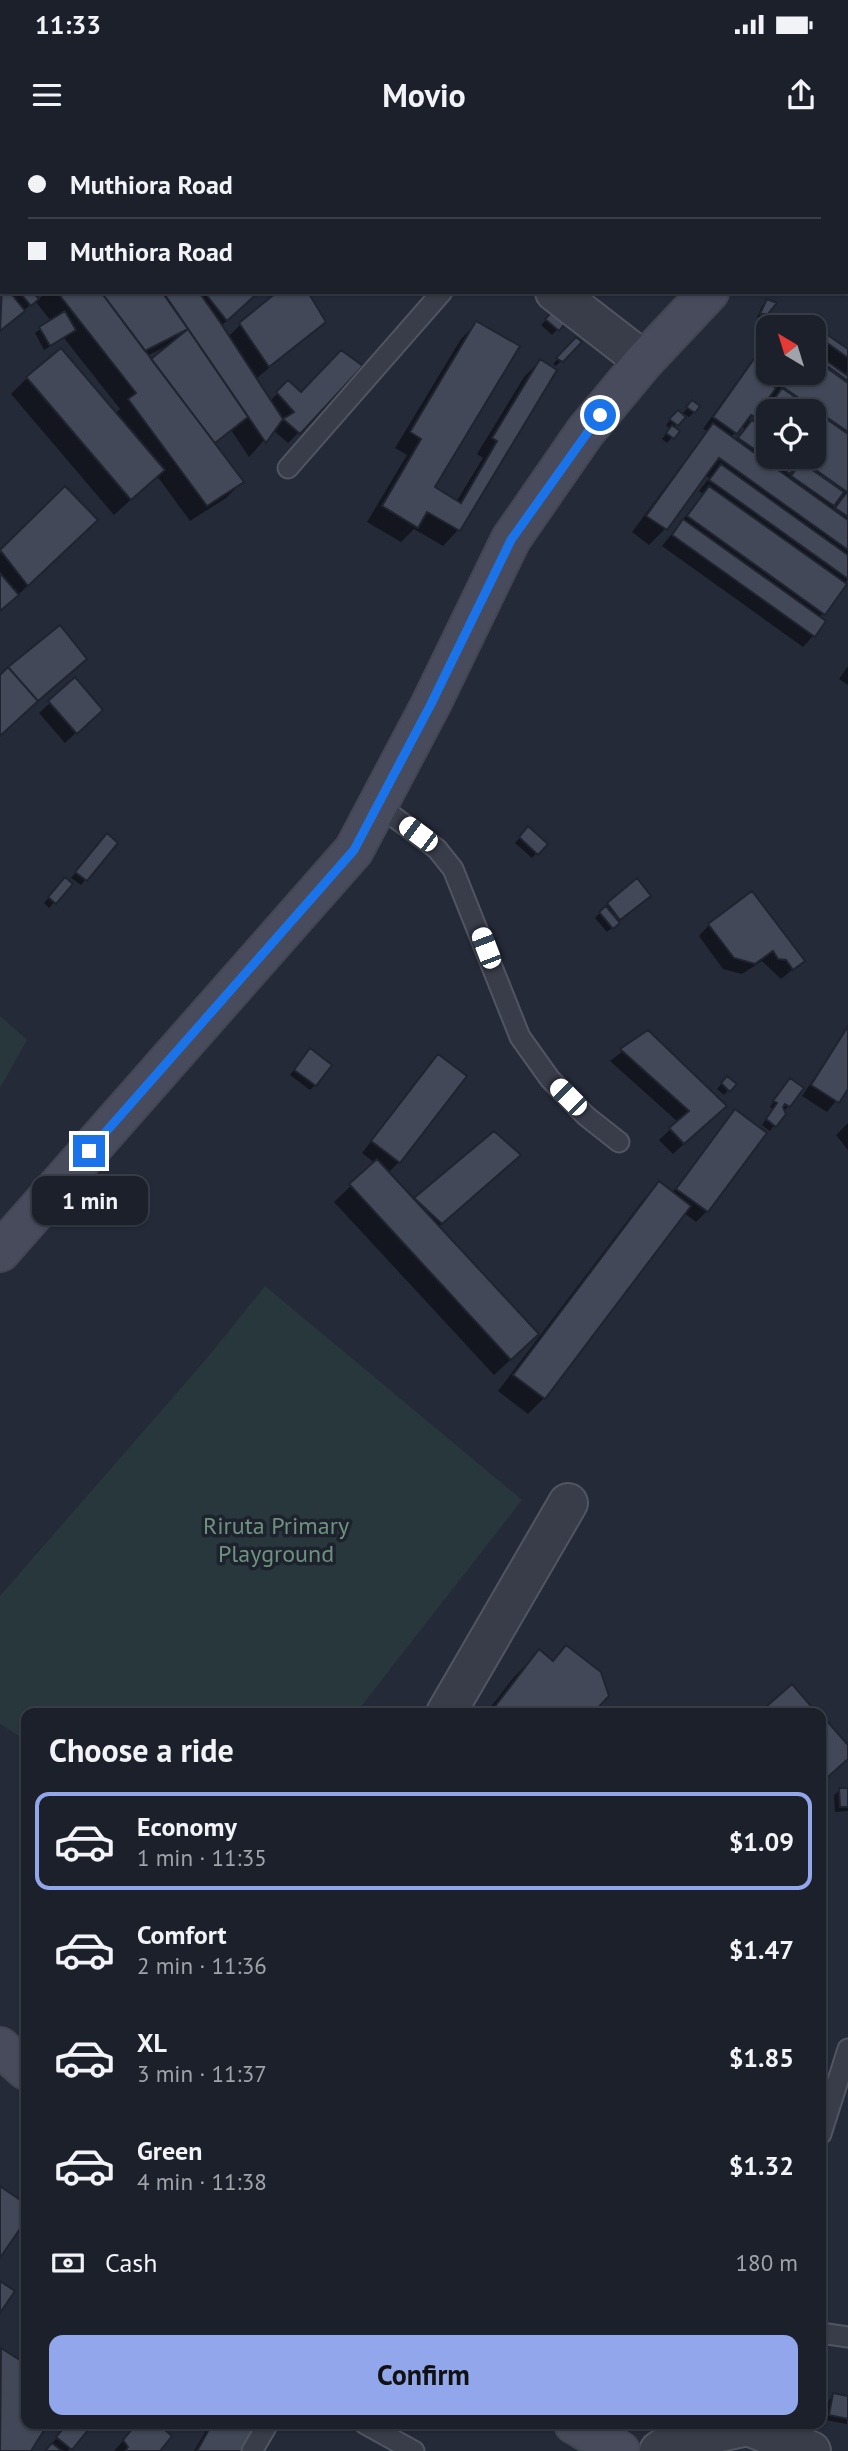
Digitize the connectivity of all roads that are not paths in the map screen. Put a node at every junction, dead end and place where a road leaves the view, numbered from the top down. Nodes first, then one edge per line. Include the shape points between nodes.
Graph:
1 (440, 294) edge
2 (558, 294) edge
3 (707, 294) edge
4 (644, 361) junction
5 (288, 468) dead end
6 (378, 805) junction
7 (619, 1142) dead end
8 (0, 1252) edge
9 (568, 1503) dead end
10 (449, 1708) edge
11 (0, 2047) edge
12 (848, 2049) edge
13 (21, 2066) edge
14 (826, 2118) edge
15 (826, 2334) edge
16 (848, 2337) edge
17 (265, 2429) edge
18 (374, 2429) edge
19 (583, 2429) edge
20 (715, 2429) edge
21 (756, 2429) edge
22 (253, 2451) edge
23 (414, 2451) edge
24 (620, 2451) edge
25 (659, 2451) edge
26 (811, 2451) edge

1 - 5 lane
2 - 4 street
3 - 4 street
4 - 6 street via 585,432 511,540
6 - 7 lane via 437,849 453,870 520,1037 550,1079
6 - 8 street via 354,850
9 - 10 street
11 - 13 street
12 - 14 lane
15 - 16 lane
17 - 22 lane
18 - 23 lane
19 - 24 street
20 - 25 street
21 - 26 street

